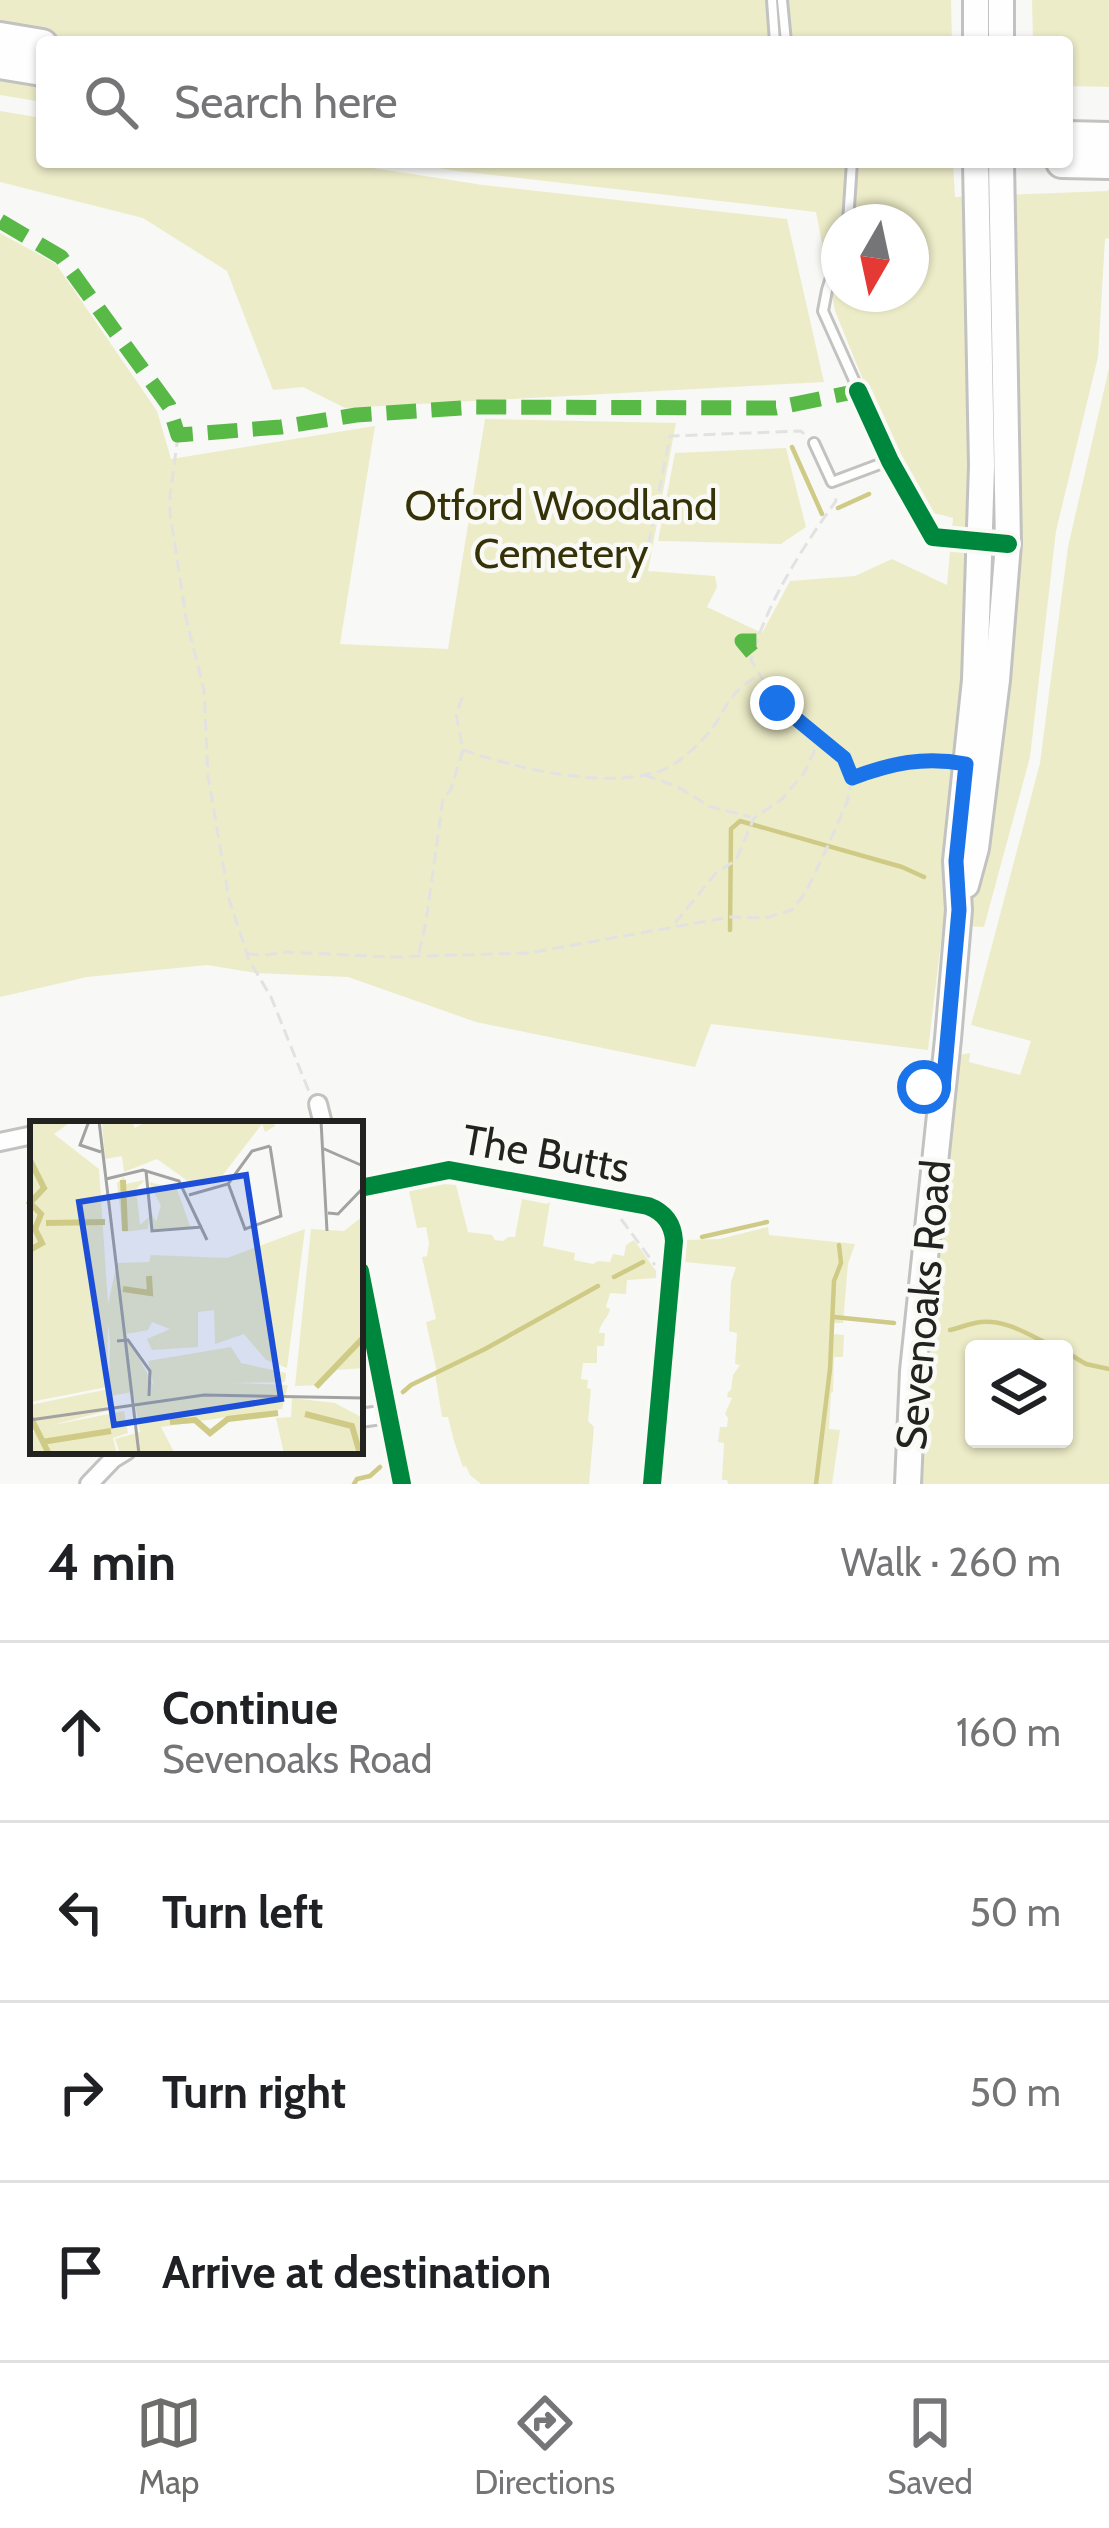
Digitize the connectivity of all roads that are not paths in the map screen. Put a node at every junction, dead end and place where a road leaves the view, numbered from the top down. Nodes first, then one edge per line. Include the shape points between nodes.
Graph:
1 (772, 0) edge
2 (782, 0) edge
3 (976, 0) edge
4 (1001, 0) edge
5 (775, 36) edge
6 (785, 36) edge
7 (976, 36) edge
8 (1001, 36) edge
9 (0, 38) edge
10 (36, 44) edge
11 (0, 63) edge
12 (36, 69) edge
13 (1073, 137) edge
14 (1109, 138) edge
15 (1073, 162) edge
16 (1109, 163) edge
17 (851, 168) edge
18 (977, 168) edge
19 (1000, 168) edge
20 (849, 204) edge
21 (989, 244) junction
22 (823, 312) edge
23 (858, 391) joint
24 (814, 442) road end
25 (890, 460) junction
26 (979, 540) junction
27 (1008, 544) junction
28 (959, 910) junction
29 (906, 1085) dead end
30 (943, 1089) junction
31 (317, 1104) road end
32 (322, 1121) edge
33 (30, 1136) edge
34 (0, 1142) edge
35 (363, 1187) edge
36 (363, 1286) edge
37 (388, 1414) junction
38 (363, 1418) edge
39 (122, 1454) edge
40 (89, 1484) edge
41 (402, 1484) edge
42 (652, 1484) edge
43 (908, 1484) edge

1 - 5 lane
2 - 6 lane
3 - 7 main road
4 - 8 main road
9 - 10 highway
11 - 12 highway
13 - 14 highway
15 - 16 highway
17 - 20 lane
18 - 21 main road
19 - 21 main road
21 - 26 main road, Sevenoaks Road
21 - 27 main road, Sevenoaks Road
22 - 23 lane
23 - 25 street
24 - 25 lane via 832,482
25 - 26 street via 933,538
26 - 27 street
26 - 28 main road, Sevenoaks Road
27 - 28 main road, Sevenoaks Road via 976,848
28 - 30 main road, Sevenoaks Road
29 - 30 lane
30 - 43 main road, Sevenoaks Road
31 - 32 street
33 - 34 street
35 - 42 street, The Butts via 453,1171 665,1216 674,1241
36 - 37 street
37 - 38 street
37 - 41 street
39 - 40 street

